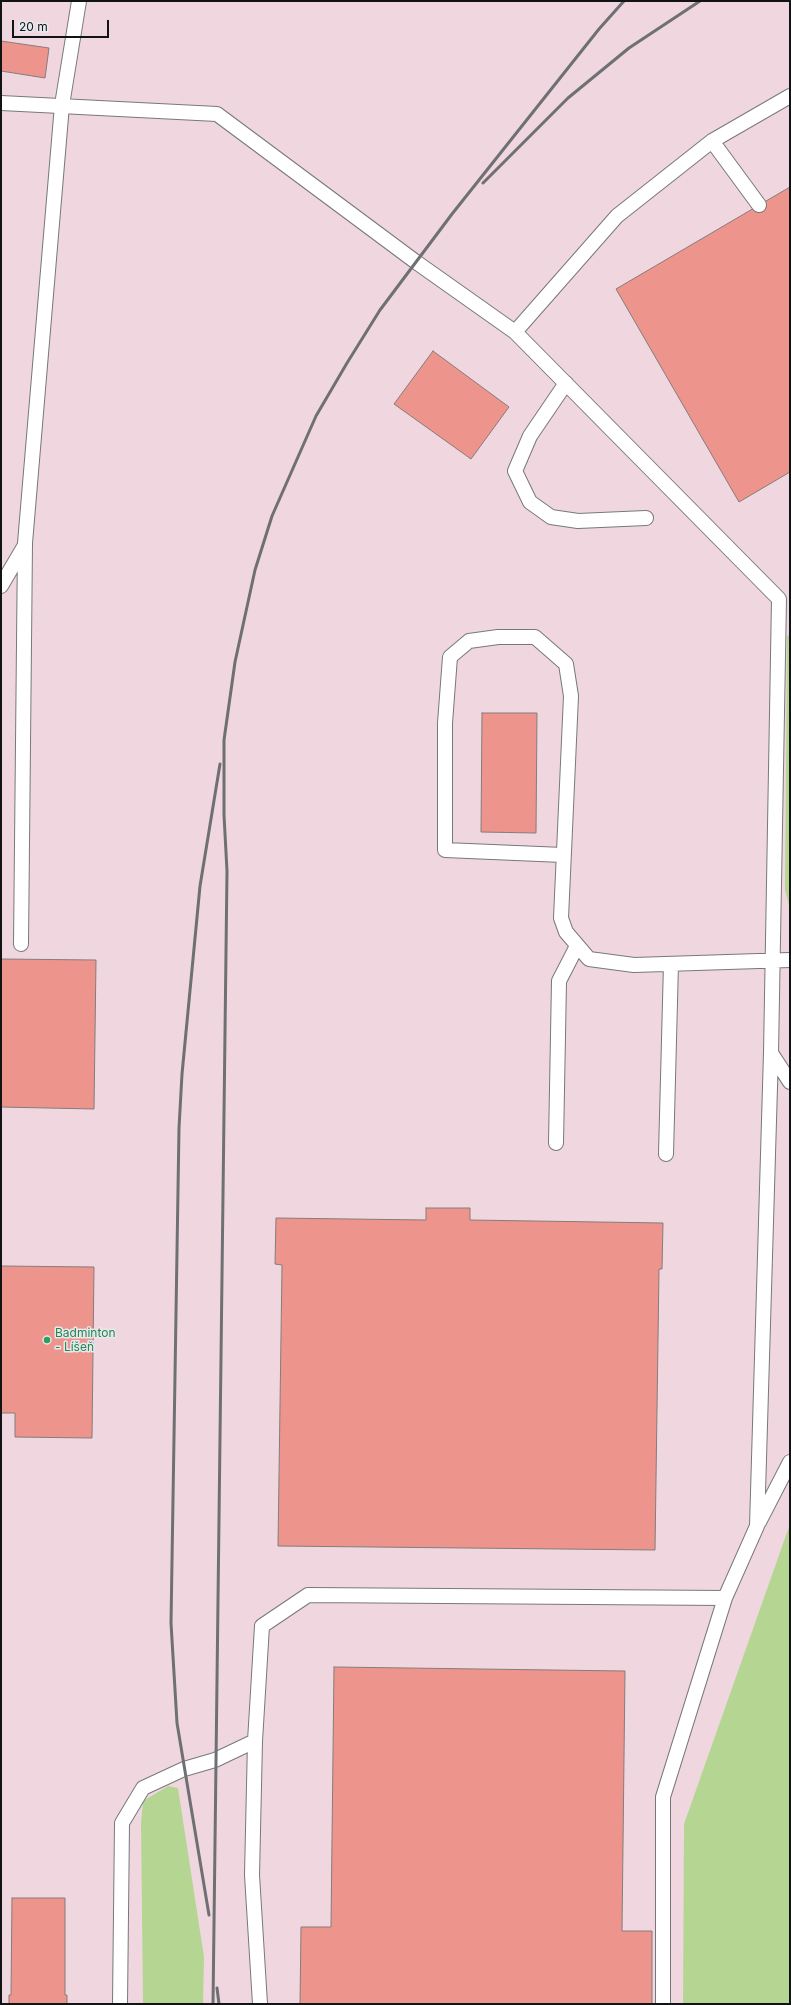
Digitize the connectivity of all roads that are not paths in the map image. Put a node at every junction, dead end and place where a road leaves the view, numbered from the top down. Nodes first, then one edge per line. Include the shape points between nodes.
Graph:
1 (79, 1) edge
2 (790, 96) edge
3 (1, 103) edge
4 (62, 105) junction
5 (712, 140) junction
6 (759, 205) dead end
7 (515, 332) junction
8 (566, 383) junction
9 (646, 518) dead end
10 (25, 543) junction
11 (1, 586) edge
12 (784, 599) edge
13 (563, 855) junction
14 (21, 944) dead end
15 (577, 946) junction
16 (772, 960) junction
17 (790, 960) edge
18 (670, 964) junction
19 (771, 1053) junction
20 (790, 1082) edge
21 (556, 1143) dead end
22 (666, 1154) dead end
23 (790, 1462) edge
24 (757, 1526) junction
25 (725, 1598) junction
26 (255, 1741) junction
27 (120, 2004) edge
28 (260, 2004) edge
29 (663, 2004) edge

1 - 4 lane
2 - 5 lane
3 - 4 lane
4 - 7 lane via 217,114
4 - 10 lane
5 - 6 lane
5 - 7 lane via 617,216
7 - 8 lane
8 - 9 lane via 530,436 516,471 530,502 550,517 578,521
8 - 12 lane
10 - 11 lane
10 - 14 lane
12 - 16 lane
13 - 13 lane via 445,850 445,723 450,657 469,641 498,637 535,637 566,664 571,696
13 - 15 lane via 561,918 566,932
15 - 18 lane via 589,959 634,965
15 - 21 lane via 559,981
16 - 17 lane
16 - 18 lane
16 - 19 lane
18 - 22 lane
19 - 20 lane
19 - 24 lane
23 - 24 lane
24 - 25 lane
25 - 26 lane via 308,1595 262,1626
25 - 29 lane via 663,1797
26 - 27 lane via 215,1760 184,1768 143,1788 122,1823
26 - 28 lane via 252,1875

